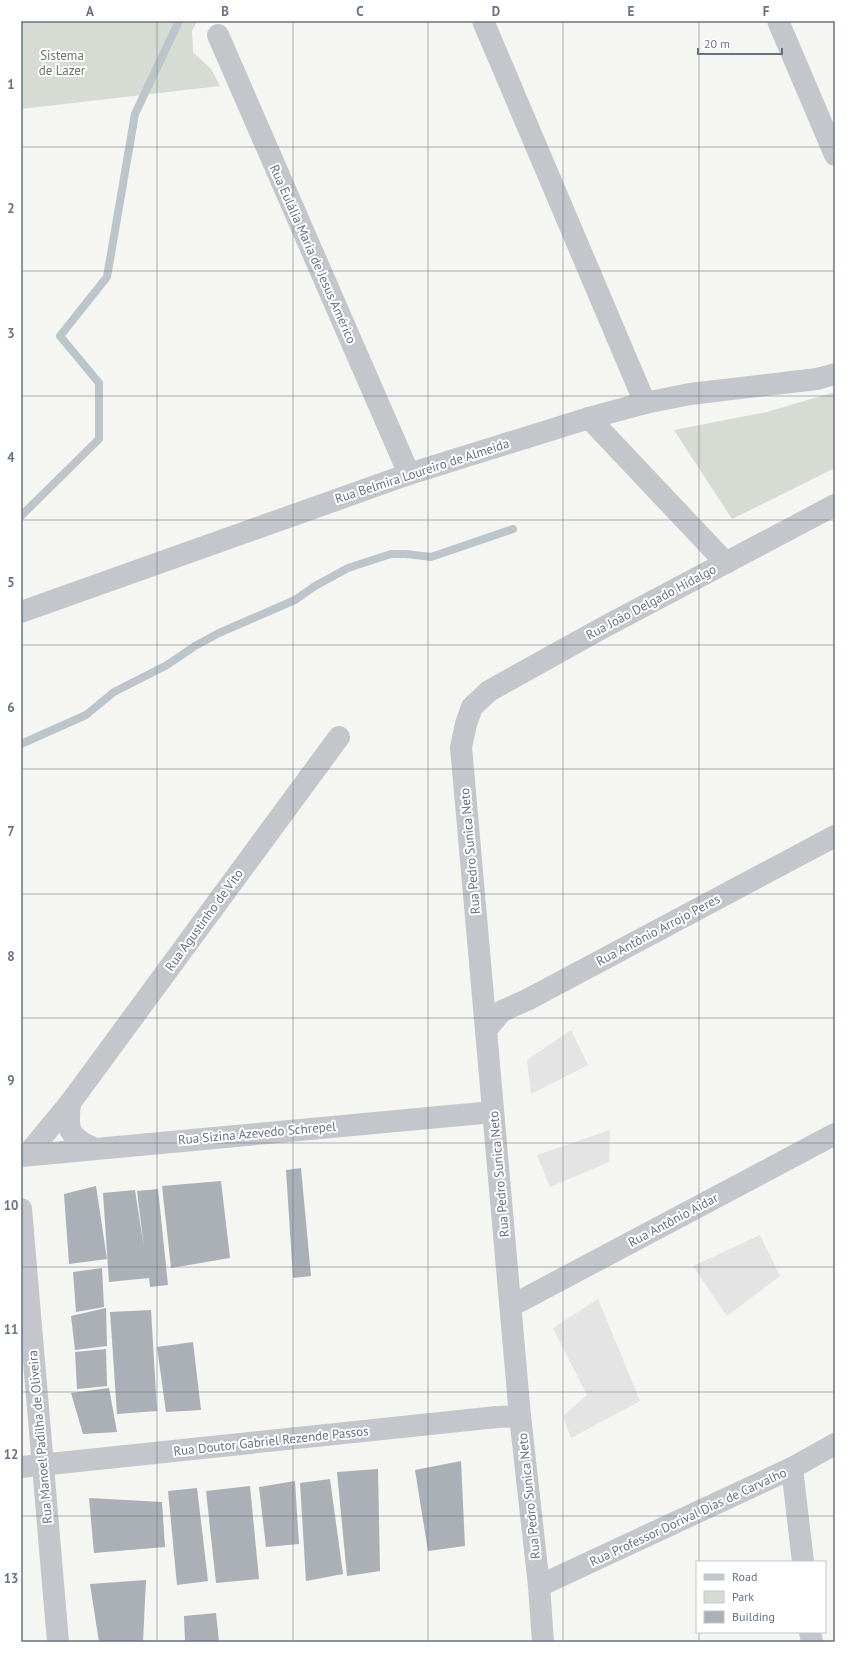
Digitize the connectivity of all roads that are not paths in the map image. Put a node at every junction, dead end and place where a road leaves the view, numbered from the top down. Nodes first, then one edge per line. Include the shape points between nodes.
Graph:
1 (483, 21) edge
2 (778, 21) edge
3 (218, 35) dead end
4 (835, 155) edge
5 (835, 374) edge
6 (644, 403) junction
7 (589, 418) junction
8 (409, 474) junction
9 (835, 505) edge
10 (726, 563) junction
11 (21, 612) edge
12 (472, 707) joint
13 (338, 738) dead end
14 (835, 836) edge
15 (486, 1030) junction
16 (70, 1103) junction
17 (493, 1112) junction
18 (835, 1134) edge
19 (93, 1148) junction
20 (24, 1156) edge
21 (21, 1209) edge
22 (511, 1306) junction
23 (520, 1416) junction
24 (835, 1444) edge
25 (42, 1465) junction
26 (21, 1467) edge
27 (792, 1468) junction
28 (803, 1561) edge
29 (539, 1586) junction
30 (58, 1642) edge
31 (544, 1642) edge

1 - 6 street
2 - 4 street
3 - 8 street, Rua Eulália Maria de Jesus Américo
5 - 6 street, Rua Belmira Loureiro de Almeida via 817,379 690,394
6 - 7 street, Rua Belmira Loureiro de Almeida
7 - 8 street, Rua Belmira Loureiro de Almeida
7 - 10 street
8 - 11 street, Rua Belmira Loureiro de Almeida
9 - 10 street, Rua João Delgado Hidalgo
10 - 12 street, Rua João Delgado Hidalgo via 489,691
12 - 15 street, Rua Pedro Sunica Neto via 461,746
13 - 16 street, Rua Agustinho de Vito
14 - 15 street, Rua Antônio Arrojo Peres via 502,1011
15 - 17 street, Rua Pedro Sunica Neto
16 - 19 street via 69,1128 77,1141
16 - 20 street, Rua Agustinho de Vito
17 - 19 street, Rua Sizina Azevedo Schrepel
17 - 22 street, Rua Pedro Sunica Neto
18 - 22 street, Rua Antônio Aidar
19 - 20 street, Rua Sizina Azevedo Schrepel
21 - 25 street, Rua Manoel Padilha de Oliveira
22 - 23 street, Rua Pedro Sunica Neto
23 - 25 street, Rua Doutor Gabriel Rezende Passos
23 - 29 street, Rua Pedro Sunica Neto
24 - 27 street, Rua Professor Dorival Dias de Carvalho
25 - 26 street, Rua Doutor Gabriel Rezende Passos
25 - 30 street, Rua Manoel Padilha de Oliveira
27 - 28 street
27 - 29 street, Rua Professor Dorival Dias de Carvalho
29 - 31 street, Rua Pedro Sunica Neto

